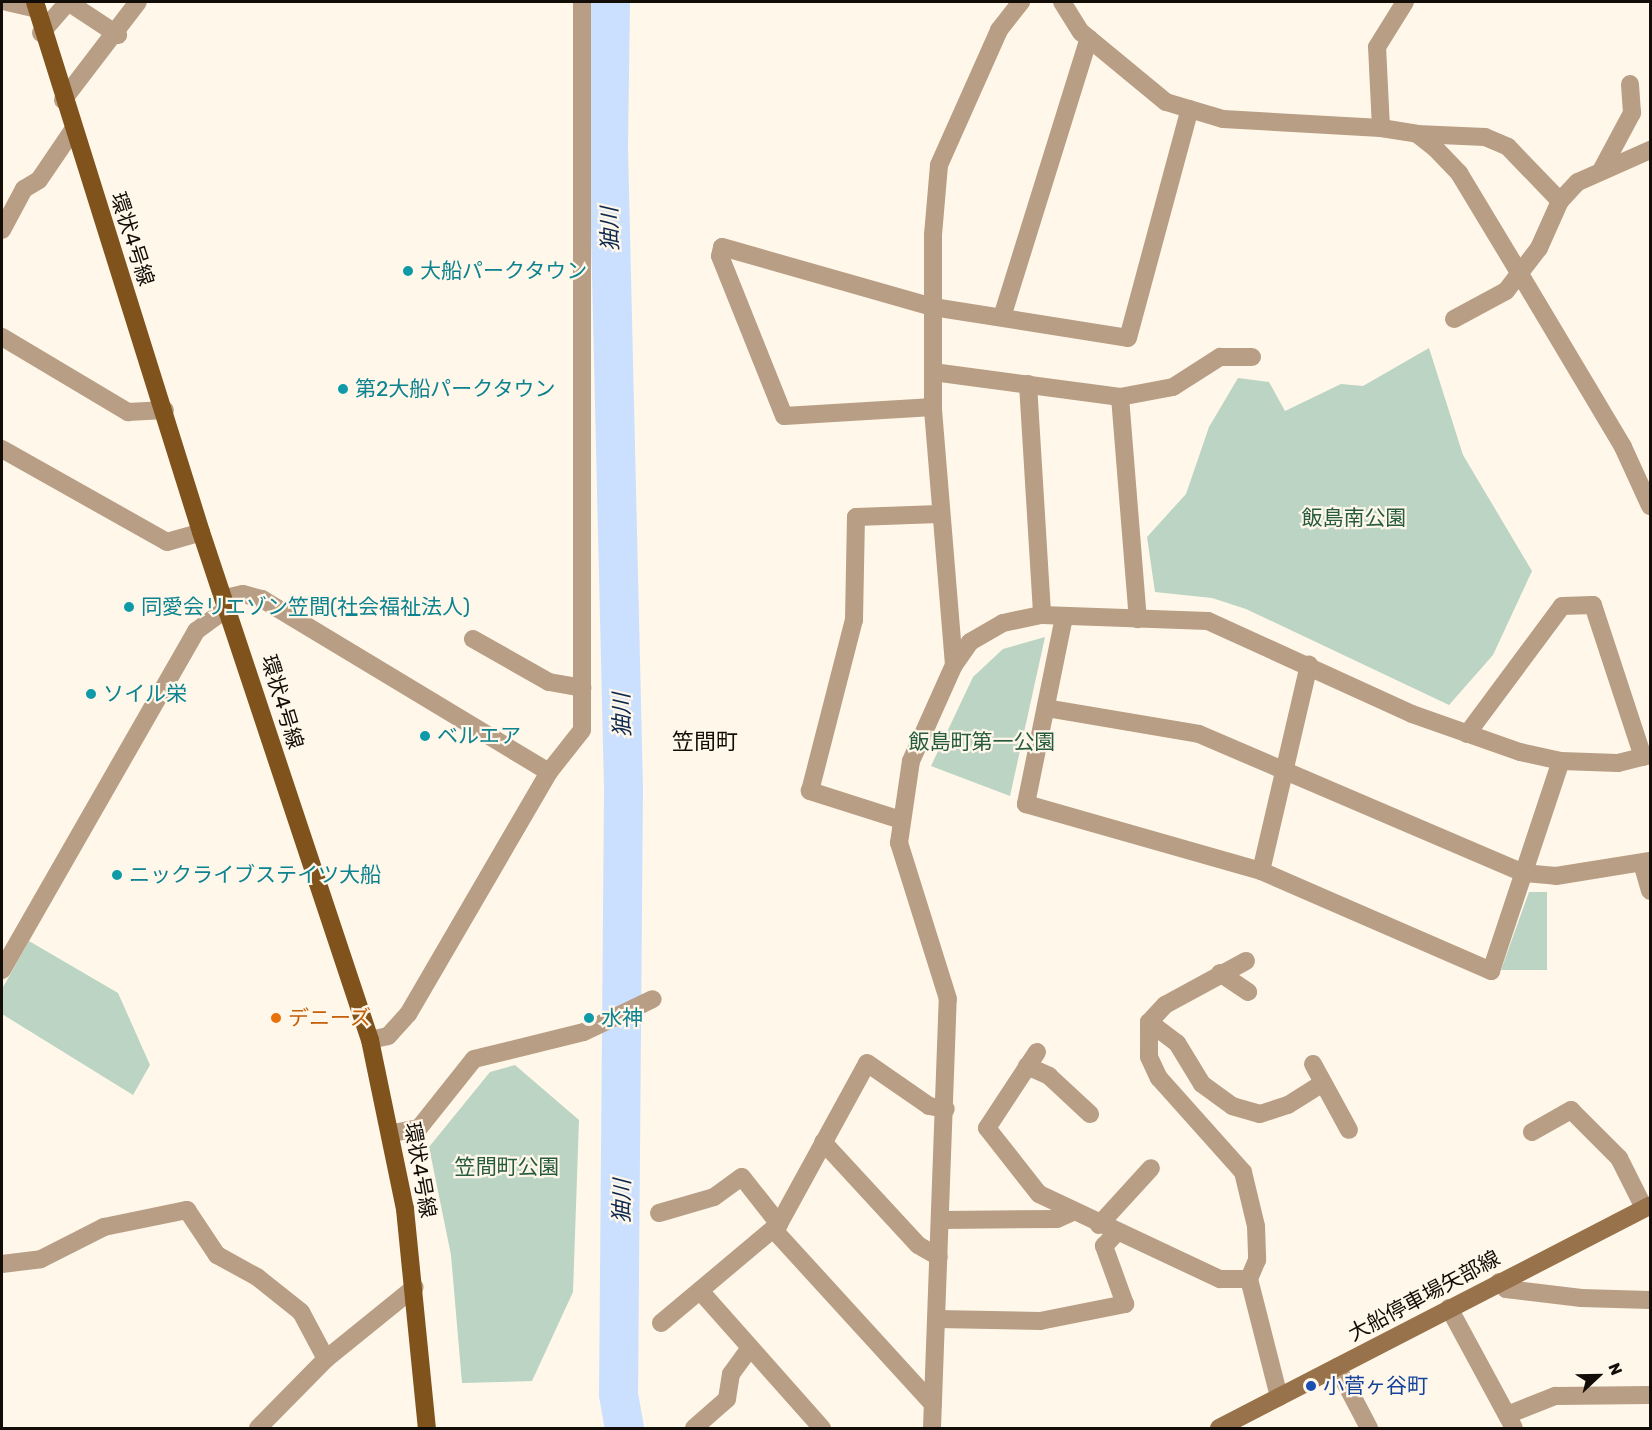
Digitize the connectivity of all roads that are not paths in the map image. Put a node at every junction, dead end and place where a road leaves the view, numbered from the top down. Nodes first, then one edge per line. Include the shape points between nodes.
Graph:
1 (7, 2) edge
2 (68, 2) edge
3 (138, 2) edge
4 (582, 2) edge
5 (1021, 2) edge
6 (1062, 2) edge
7 (1403, 2) edge
8 (36, 5) edge
9 (41, 33) junction
10 (117, 34) junction
11 (1089, 38) junction
12 (1630, 84) dead end
13 (63, 100) junction
14 (1190, 109) junction
15 (1381, 128) junction
16 (73, 130) junction
17 (1417, 134) junction
18 (1650, 150) edge
19 (1602, 169) junction
20 (1560, 201) junction
21 (7, 207) edge
22 (2, 230) edge
23 (1520, 274) junction
24 (933, 307) junction
25 (1002, 317) junction
26 (1454, 319) dead end
27 (2, 337) edge
28 (1252, 357) dead end
29 (933, 372) junction
30 (1028, 384) junction
31 (1120, 397) junction
32 (933, 407) junction
33 (165, 410) junction
34 (2, 449) edge
35 (1650, 506) edge
36 (939, 514) junction
37 (201, 532) junction
38 (227, 603) junction
39 (1042, 615) junction
40 (1064, 617) junction
41 (1138, 619) junction
42 (473, 639) dead end
43 (1309, 664) junction
44 (954, 665) junction
45 (582, 688) junction
46 (1046, 708) junction
47 (1467, 734) junction
48 (1647, 756) edge
49 (1561, 761) junction
50 (1285, 770) junction
51 (549, 772) junction
52 (901, 820) junction
53 (1646, 862) edge
54 (1261, 871) junction
55 (1523, 873) junction
56 (1650, 891) edge
57 (1246, 961) dead end
58 (2, 970) edge
59 (1220, 973) junction
60 (1248, 992) dead end
61 (653, 999) dead end
62 (1149, 1022) junction
63 (370, 1040) junction
64 (1313, 1064) dead end
65 (1323, 1083) junction
66 (946, 1109) junction
67 (1090, 1114) dead end
68 (1349, 1131) dead end
69 (1532, 1132) dead end
70 (393, 1133) junction
71 (823, 1142) junction
72 (1151, 1168) dead end
73 (1647, 1207) edge
74 (1073, 1212) junction
75 (659, 1213) dead end
76 (941, 1220) junction
77 (776, 1226) junction
78 (1108, 1229) junction
79 (939, 1257) junction
80 (2, 1264) edge
81 (1249, 1279) junction
82 (1498, 1282) junction
83 (415, 1287) junction
84 (702, 1293) junction
85 (1650, 1300) edge
86 (1449, 1308) junction
87 (937, 1319) junction
88 (661, 1323) dead end
89 (750, 1348) junction
90 (326, 1359) junction
91 (1337, 1367) junction
92 (1650, 1395) edge
93 (1279, 1397) junction
94 (933, 1404) junction
95 (1511, 1422) edge
96 (258, 1428) edge
97 (427, 1428) edge
98 (694, 1428) edge
99 (822, 1428) edge
100 (932, 1428) edge
101 (1219, 1428) edge
102 (1369, 1428) edge

1 - 8 street
2 - 9 street
2 - 10 street
3 - 10 street
4 - 45 street
5 - 24 street via 999,30 939,165
6 - 11 street
7 - 15 street via 1377,48
8 - 9 main road, 環状4号線
9 - 13 main road, 環状4号線
10 - 13 street
11 - 14 street via 1166,102
11 - 25 street
12 - 19 street via 1632,113
13 - 16 main road, 環状4号線
14 - 15 street via 1223,119
14 - 25 street via 1128,338
15 - 17 street
16 - 21 street
16 - 33 main road, 環状4号線
17 - 20 street via 1485,138 1508,147
17 - 23 street via 1459,173
18 - 19 street
19 - 20 street
20 - 23 street via 1539,248
21 - 22 street
23 - 26 street via 1506,291
23 - 35 street via 1623,447
24 - 25 street
24 - 29 street
24 - 32 street via 722,247 720,256 784,416
27 - 33 street via 128,412
28 - 31 street via 1220,357 1173,387
29 - 30 street
29 - 32 street
30 - 31 street
30 - 39 street
31 - 41 street
32 - 36 street
33 - 37 main road, 環状4号線
34 - 37 street via 167,542
36 - 44 street
36 - 52 street via 856,517 854,620 810,791
37 - 38 main road, 環状4号線
38 - 51 street via 243,594 262,600
38 - 58 street via 196,631
38 - 63 main road, 環状4号線
39 - 40 street
39 - 44 street via 986,632
40 - 41 street
40 - 46 street
41 - 43 street via 1208,621
42 - 45 street via 549,682
43 - 47 street via 1412,714
43 - 50 street
44 - 52 street via 910,761
45 - 51 street via 582,730
46 - 50 street via 1199,734
46 - 54 street via 1026,804
47 - 48 street via 1562,606 1593,605
47 - 49 street
48 - 49 street via 1618,763
49 - 55 street
50 - 54 street
50 - 55 street
51 - 63 street via 408,1014 388,1036
52 - 66 street via 904,866 948,999
53 - 55 street via 1556,876
53 - 56 street
54 - 55 street via 1491,971
57 - 59 street
59 - 60 street
59 - 62 street via 1165,1005
61 - 70 street via 584,1032 474,1059 419,1128
62 - 65 street via 1177,1043 1202,1084 1232,1106 1260,1114 1288,1106
62 - 81 street via 1149,1057 1159,1078 1244,1172 1256,1226 1257,1260
63 - 70 main road, 環状4号線
64 - 65 street
65 - 68 street
66 - 71 street via 929,1106 867,1063
66 - 76 street
67 - 74 street via 1032,1059 987,1128 1039,1194
69 - 73 street via 1571,1110 1620,1158
70 - 83 main road, 環状4号線
71 - 77 street
71 - 79 street via 918,1245
72 - 78 street
73 - 82 main road, 大船停車場矢部線
74 - 76 street via 1057,1219
74 - 78 street
75 - 77 street via 714,1197 742,1177
76 - 79 street
77 - 84 street
77 - 94 street
78 - 81 street via 1220,1279
78 - 87 street via 1104,1246 1125,1304 1040,1321
79 - 87 street
80 - 90 street via 41,1259 104,1227 187,1210 217,1255 257,1277 301,1312
81 - 93 street
82 - 85 street via 1506,1289 1581,1298
82 - 86 main road, 大船停車場矢部線
83 - 90 street
83 - 97 main road, 環状4号線
84 - 88 street
84 - 89 street
86 - 91 main road, 大船停車場矢部線
86 - 95 street
87 - 94 street
89 - 98 street via 731,1374 727,1399
89 - 99 street
90 - 96 street
91 - 93 main road, 大船停車場矢部線
91 - 102 street
92 - 95 street via 1555,1396
93 - 101 main road, 大船停車場矢部線
94 - 100 street

